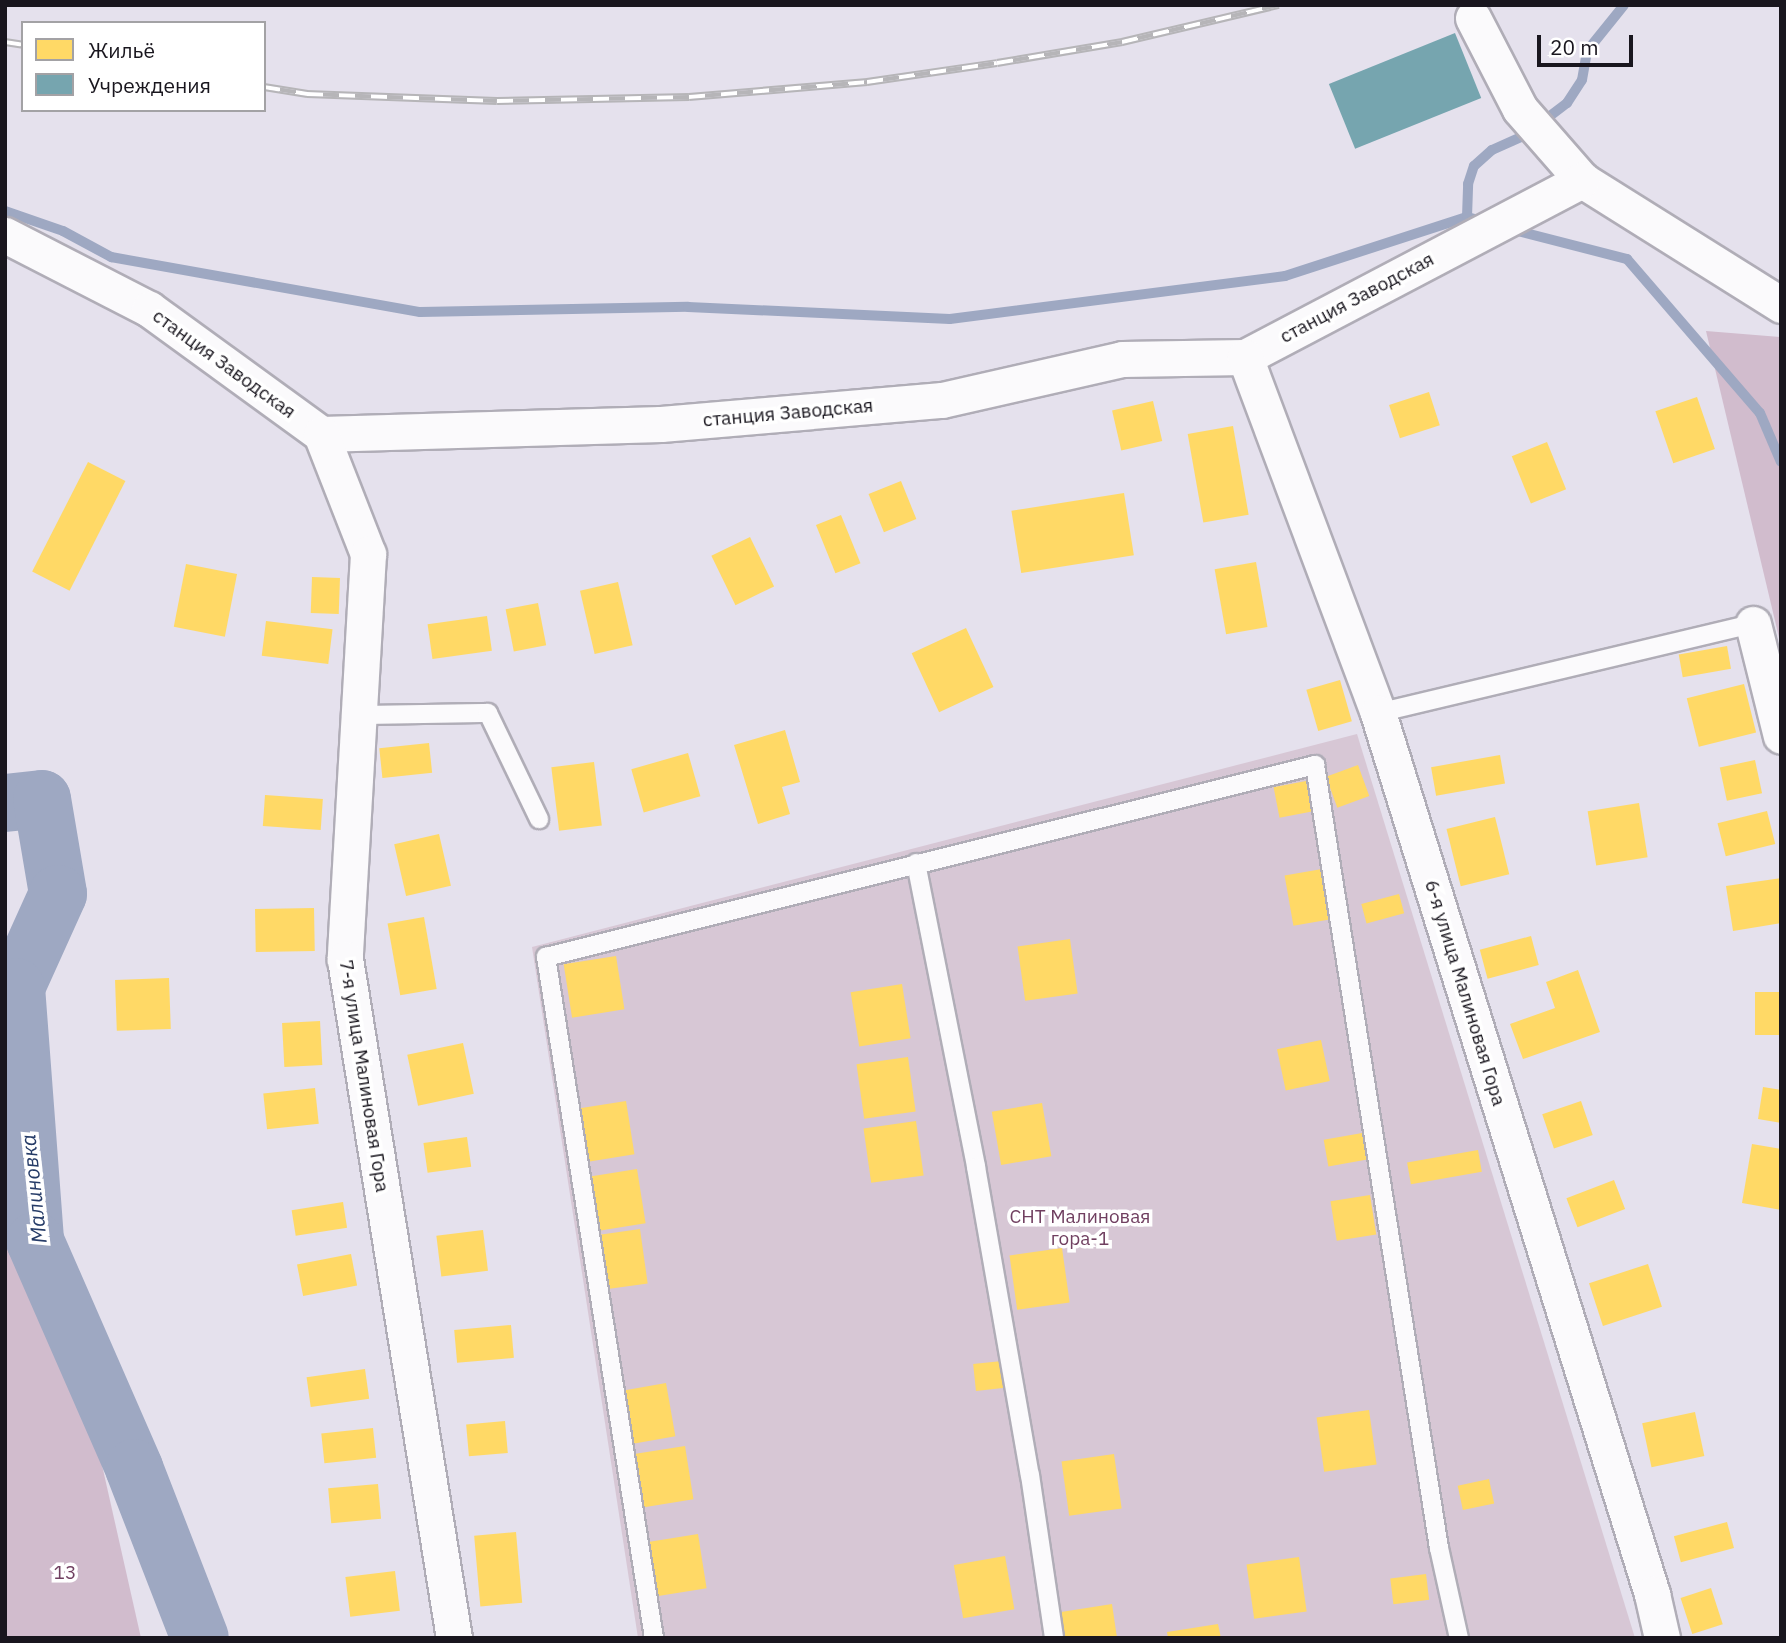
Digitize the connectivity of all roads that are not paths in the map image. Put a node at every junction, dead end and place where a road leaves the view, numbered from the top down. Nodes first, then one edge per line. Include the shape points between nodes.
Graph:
1 (1473, 18) dead end
2 (1582, 180) junction
3 (5, 235) edge
4 (1781, 305) edge
5 (1245, 357) junction
6 (321, 434) junction
7 (1754, 624) joint
8 (1378, 713) junction
9 (359, 715) junction
10 (1781, 736) edge
11 (538, 820) dead end
12 (916, 863) junction
13 (454, 1638) edge
14 (654, 1638) edge
15 (1054, 1638) edge
16 (1459, 1638) edge
17 (1662, 1638) edge

1 - 2 street via 1520,109
2 - 4 street
2 - 5 street, станция Заводская
3 - 6 street, станция Заводская via 149,309
5 - 6 street, станция Заводская via 1122,359 942,400 661,424
5 - 8 street, 6-я улица Малиновая Гора
6 - 9 street, 7-я улица Малиновая Гора via 368,554
7 - 8 lane
7 - 10 street
8 - 17 street, 6-я улица Малиновая Гора
9 - 11 lane via 488,713
9 - 13 street, 7-я улица Малиновая Гора via 345,959
12 - 14 lane via 546,957
12 - 15 lane via 976,1167
12 - 16 lane via 1315,765 1437,1535

